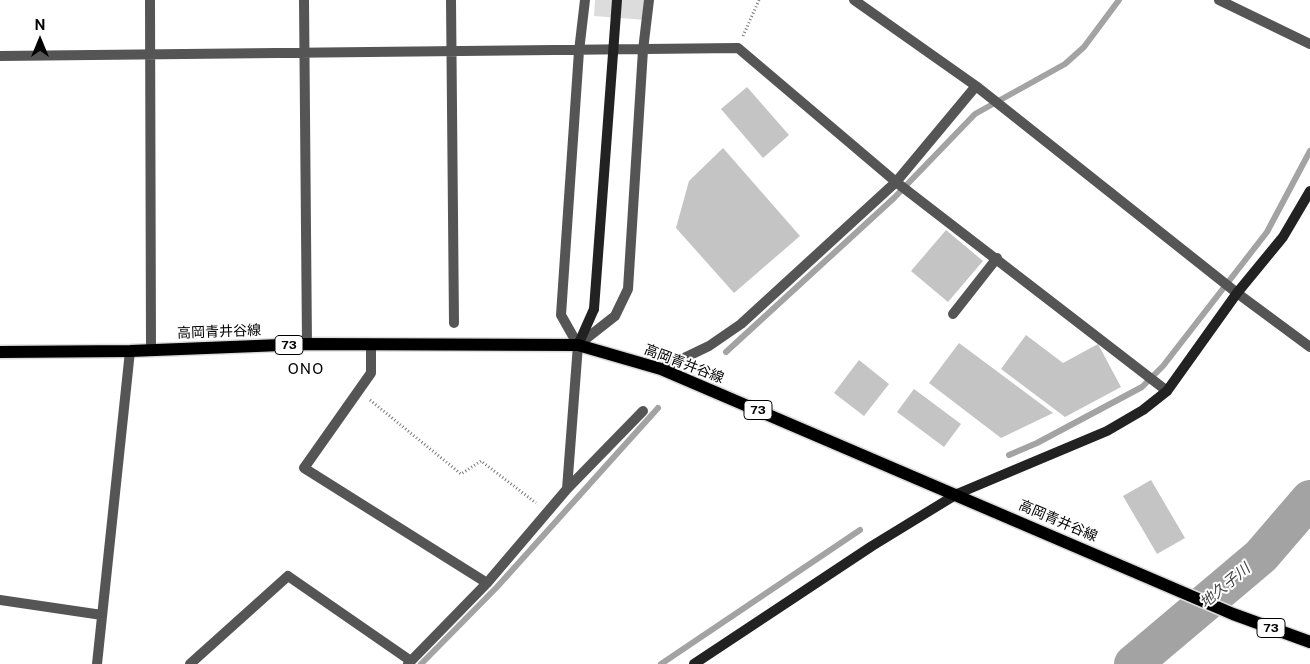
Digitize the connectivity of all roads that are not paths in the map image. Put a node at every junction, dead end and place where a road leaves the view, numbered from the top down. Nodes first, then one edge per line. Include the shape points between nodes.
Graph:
1 (150, 0) edge
2 (304, 0) edge
3 (451, 0) edge
4 (585, 0) edge
5 (617, 0) edge
6 (649, 0) edge
7 (854, 0) edge
8 (1219, 0) edge
9 (1310, 44) edge
10 (643, 50) junction
11 (452, 51) junction
12 (579, 51) junction
13 (305, 52) junction
14 (150, 54) junction
15 (0, 56) edge
16 (976, 86) junction
17 (896, 182) junction
18 (1310, 191) edge
19 (997, 258) junction
20 (1236, 292) junction
21 (953, 314) dead end
22 (454, 323) dead end
23 (307, 344) junction
24 (371, 344) junction
25 (578, 345) junction
26 (1310, 347) edge
27 (151, 348) junction
28 (130, 351) junction
29 (0, 352) edge
30 (661, 369) junction
31 (1164, 389) junction
32 (643, 411) dead end
33 (567, 489) junction
34 (957, 494) junction
35 (487, 583) junction
36 (0, 600) edge
37 (102, 615) junction
38 (1310, 642) edge
39 (410, 662) edge
40 (96, 664) edge
41 (190, 664) edge
42 (694, 664) edge

1 - 14 street
2 - 13 street
3 - 11 street
4 - 12 street
5 - 25 street, bridge via 594,309
6 - 10 street
7 - 16 street
8 - 9 street
10 - 12 street
10 - 17 street via 738,48
10 - 25 street via 628,289 615,316
11 - 12 street
11 - 13 street
11 - 22 street
12 - 25 street via 561,316
13 - 14 street
13 - 23 street
14 - 15 street
14 - 27 street
16 - 17 street
16 - 20 street
17 - 19 street
17 - 30 street via 741,324 709,346
18 - 20 street via 1283,237
19 - 21 street
19 - 31 street
20 - 26 street
20 - 31 street
23 - 24 main road, 高岡青井谷線 / 73
23 - 27 main road, 高岡青井谷線 / 73
24 - 25 main road, 高岡青井谷線 / 73
24 - 35 street via 371,372 304,468
25 - 30 main road, 高岡青井谷線 / 73
25 - 33 street
27 - 28 main road, 高岡青井谷線 / 73
28 - 29 main road, 高岡青井谷線 / 73
28 - 37 street
30 - 34 main road, 高岡青井谷線 / 73
31 - 34 street via 1143,410 1107,431
32 - 33 street
33 - 35 street
34 - 38 main road, 高岡青井谷線 / 73 via 1232,613
34 - 42 street
35 - 39 street
36 - 37 street
37 - 40 street
39 - 41 street via 288,576

